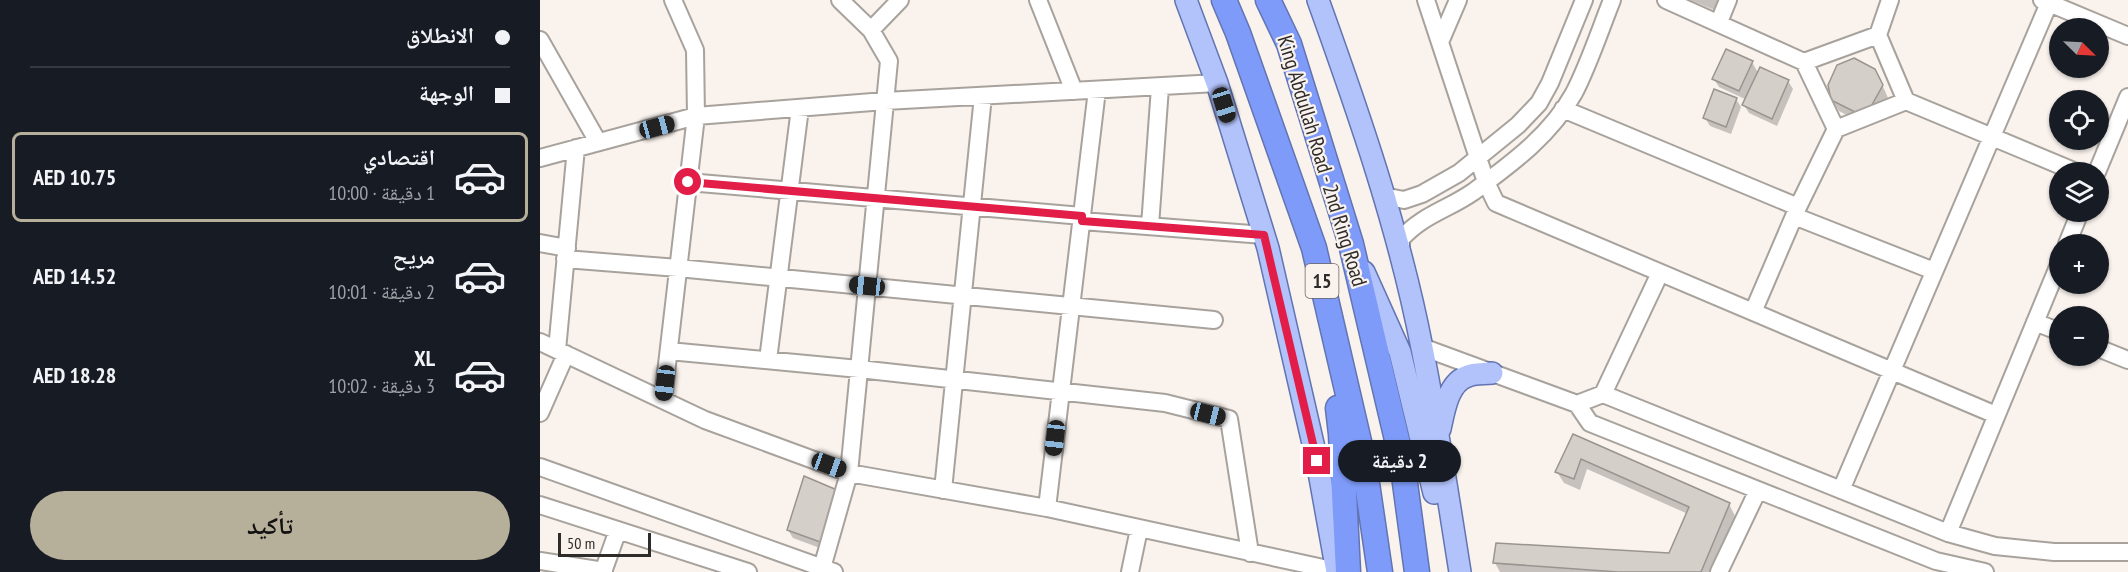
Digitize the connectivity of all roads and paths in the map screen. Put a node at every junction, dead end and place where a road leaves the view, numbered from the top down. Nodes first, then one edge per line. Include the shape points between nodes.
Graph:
1 (673, 0) edge
2 (840, 0) edge
3 (900, 0) edge
4 (1038, 0) edge
5 (1186, 0) edge
6 (1219, 0) edge
7 (1224, 0) edge
8 (1268, 0) edge
9 (1275, 0) edge
10 (1318, 0) edge
11 (1426, 0) edge
12 (1458, 0) edge
13 (1584, 0) edge
14 (1612, 0) edge
15 (1666, 0) edge
16 (1728, 0) edge
17 (1890, 0) edge
18 (2046, 1) edge
19 (1719, 22) junction
20 (872, 30) junction
21 (1238, 33) junction
22 (1878, 35) junction
23 (2128, 36) edge
24 (540, 40) edge
25 (1440, 42) junction
26 (1289, 44) junction
27 (1804, 62) junction
28 (1217, 83) junction
29 (1160, 87) junction
30 (1097, 90) junction
31 (1074, 91) junction
32 (983, 96) junction
33 (885, 101) junction
34 (1906, 101) junction
35 (2127, 103) edge
36 (800, 108) junction
37 (1563, 109) junction
38 (696, 116) junction
39 (1836, 129) junction
40 (1992, 137) junction
41 (598, 142) junction
42 (576, 148) junction
43 (1478, 157) junction
44 (540, 158) edge
45 (2052, 162) edge
46 (2101, 162) edge
47 (688, 182) junction
48 (1486, 182) junction
49 (789, 191) junction
50 (1383, 196) junction
51 (875, 198) junction
52 (972, 207) junction
53 (1796, 212) junction
54 (1082, 219) junction
55 (1150, 226) junction
56 (1264, 235) junction
57 (540, 243) edge
58 (1351, 244) junction
59 (1314, 248) junction
60 (566, 254) junction
61 (1402, 263) junction
62 (678, 268) junction
63 (1934, 272) junction
64 (1660, 273) junction
65 (778, 278) junction
66 (867, 286) junction
67 (2049, 288) edge
68 (963, 296) junction
69 (1071, 306) junction
70 (1753, 312) junction
71 (1214, 320) dead end
72 (2035, 322) junction
73 (2049, 328) edge
74 (540, 342) edge
75 (1422, 347) junction
76 (669, 351) junction
77 (561, 352) junction
78 (2109, 352) edge
79 (768, 360) junction
80 (2128, 360) edge
81 (859, 369) junction
82 (1892, 371) junction
83 (1492, 373) junction
84 (954, 380) junction
85 (1061, 392) junction
86 (1603, 394) junction
87 (663, 399) junction
88 (1577, 404) junction
89 (540, 413) edge
90 (1996, 415) junction
91 (1438, 441) junction
92 (540, 467) edge
93 (849, 473) junction
94 (943, 490) junction
95 (1758, 490) junction
96 (1840, 490) junction
97 (540, 505) edge
98 (1047, 508) junction
99 (1139, 529) junction
100 (618, 530) junction
101 (1948, 532) junction
102 (733, 536) junction
103 (2128, 552) edge
104 (1250, 553) junction
105 (540, 561) edge
106 (724, 564) junction
107 (828, 570) edge
108 (603, 571) edge
109 (748, 572) edge
110 (1131, 572) edge
111 (1341, 572) edge
112 (1380, 572) edge
113 (1417, 572) edge
114 (1454, 572) edge
115 (1460, 572) edge
116 (1719, 572) edge
117 (1985, 572) edge

1 - 38 street via 694,50
2 - 20 street
3 - 20 street
4 - 31 street
5 - 28 main road
6 - 21 highway
7 - 21 highway, King Abdullah Road - 2nd Ring Road / 15
8 - 26 highway, King Abdullah Road - 2nd Ring Road / 15
9 - 26 highway
10 - 50 main road
11 - 25 street
12 - 25 street
13 - 43 street via 1539,103
14 - 37 street via 1574,92
15 - 19 street
16 - 19 street
17 - 22 street
18 - 23 street
18 - 40 street
19 - 27 street
20 - 33 street via 889,62
21 - 59 highway, King Abdullah Road - 2nd Ring Road / 15
22 - 27 street
22 - 34 street
24 - 41 street
25 - 43 street
26 - 58 highway, King Abdullah Road - 2nd Ring Road / 15
27 - 39 street
28 - 29 street
28 - 56 main road
29 - 30 street
29 - 55 street
30 - 31 street
30 - 54 street
31 - 32 street
32 - 33 street
32 - 52 street
33 - 36 street
33 - 51 street
34 - 39 street
34 - 40 street
35 - 46 street
36 - 38 street
36 - 49 street
37 - 48 street via 1536,142
37 - 53 street
38 - 41 street
38 - 47 street
39 - 53 street
40 - 45 street
40 - 63 street
41 - 42 street
42 - 44 street
42 - 60 street
43 - 48 street
43 - 50 street via 1422,194 1404,200
47 - 49 street
47 - 62 street
48 - 61 street via 1412,226 1401,239
48 - 64 street via 1496,203
49 - 51 street
49 - 65 street
50 - 61 main road
51 - 52 street
51 - 66 street
52 - 54 street
52 - 68 street
53 - 63 street
53 - 70 street
54 - 55 street
54 - 69 street
55 - 56 street
56 - 111 main road
57 - 60 street
58 - 113 highway, King Abdullah Road - 2nd Ring Road / 15 via 1402,461
58 - 114 main road via 1400,352 1446,555
59 - 111 highway via 1341,434
59 - 112 highway, King Abdullah Road - 2nd Ring Road / 15 via 1364,463
60 - 62 street
60 - 77 street
61 - 75 main road
62 - 65 street
62 - 76 street
63 - 82 street
64 - 70 street
64 - 86 street
65 - 66 street
65 - 79 street
66 - 68 street
66 - 81 street
67 - 72 street
68 - 69 street
68 - 84 street
69 - 71 street
69 - 85 street
70 - 82 street
72 - 73 street
72 - 90 street
74 - 77 street
75 - 83 street
75 - 91 main road
76 - 79 street
76 - 87 street
77 - 87 street
77 - 89 street
78 - 80 street
79 - 81 street
81 - 84 street
81 - 93 street
82 - 90 street
82 - 96 street
83 - 88 street
83 - 91 main road via 1467,376 1455,384 1444,408
84 - 85 street
84 - 94 street
85 - 98 street
85 - 104 street via 1165,403 1229,419
86 - 88 street
86 - 96 street
87 - 93 street via 705,420
88 - 95 street via 1590,423
90 - 101 street
91 - 115 main road
92 - 102 street
93 - 94 street
93 - 107 street
94 - 98 street
95 - 116 street
95 - 117 street via 1936,561
96 - 101 street
97 - 100 street
98 - 99 street
99 - 104 street
99 - 110 street
100 - 106 street
100 - 108 street
101 - 103 street via 1995,546 2054,552
102 - 106 street
102 - 107 street
104 - 111 street
105 - 108 street
106 - 109 street

